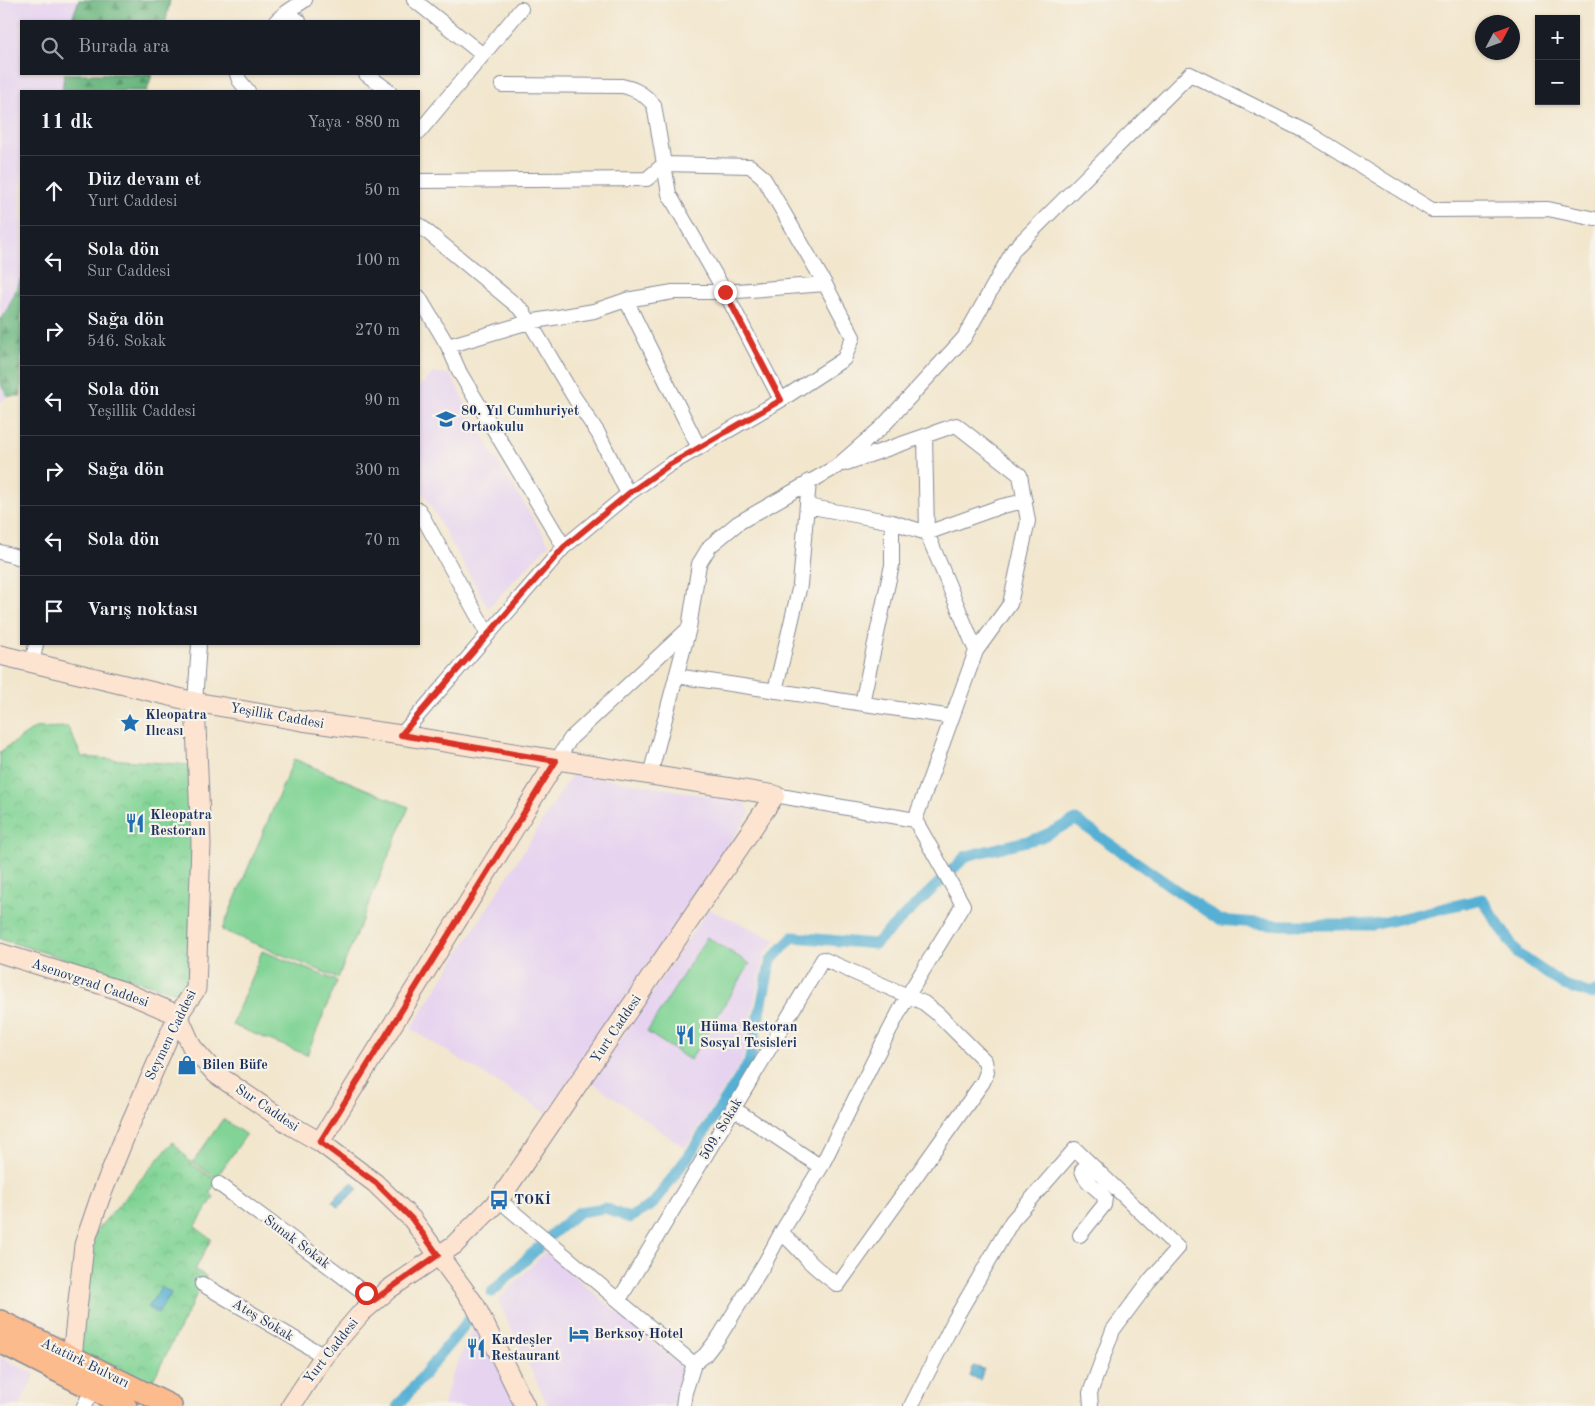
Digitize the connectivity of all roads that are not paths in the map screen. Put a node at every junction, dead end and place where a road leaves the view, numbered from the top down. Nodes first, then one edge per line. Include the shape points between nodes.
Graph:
1 (305, 0) edge
2 (414, 0) edge
3 (521, 9) dead end
4 (287, 12) junction
5 (277, 20) edge
6 (298, 20) edge
7 (482, 55) junction
8 (237, 75) edge
9 (367, 75) edge
10 (502, 85) dead end
11 (247, 90) edge
12 (387, 90) edge
13 (421, 123) edge
14 (664, 164) junction
15 (420, 181) edge
16 (1595, 219) edge
17 (420, 226) edge
18 (825, 284) junction
19 (725, 292) junction
20 (420, 299) edge
21 (626, 300) junction
22 (529, 322) junction
23 (448, 346) junction
24 (781, 400) junction
25 (925, 436) junction
26 (699, 448) junction
27 (836, 467) junction
28 (809, 481) junction
29 (628, 494) junction
30 (1025, 500) junction
31 (807, 506) junction
32 (420, 512) edge
33 (892, 522) junction
34 (927, 534) junction
35 (564, 547) junction
36 (0, 552) edge
37 (20, 558) edge
38 (689, 628) junction
39 (488, 635) junction
40 (36, 645) edge
41 (199, 645) edge
42 (976, 651) junction
43 (0, 655) edge
44 (32, 664) junction
45 (676, 676) junction
46 (775, 690) junction
47 (195, 702) junction
48 (862, 704) junction
49 (952, 717) junction
50 (401, 735) junction
51 (556, 761) junction
52 (650, 775) junction
53 (775, 795) junction
54 (915, 820) junction
55 (0, 953) edge
56 (908, 995) junction
57 (178, 1015) junction
58 (733, 1108) junction
59 (320, 1142) junction
60 (1089, 1163) junction
61 (821, 1167) junction
62 (219, 1184) dead end
63 (499, 1200) junction
64 (781, 1233) junction
65 (1080, 1235) dead end
66 (438, 1255) junction
67 (202, 1284) dead end
68 (374, 1300) junction
69 (618, 1300) junction
70 (0, 1321) edge
71 (0, 1342) edge
72 (72, 1356) junction
73 (324, 1356) junction
74 (694, 1364) junction
75 (89, 1398) edge
76 (126, 1406) edge
77 (171, 1406) edge
78 (290, 1406) edge
79 (525, 1406) edge
80 (683, 1406) edge
81 (911, 1406) edge
82 (1091, 1406) edge

1 - 4 street
2 - 7 street
3 - 7 street
4 - 5 street
4 - 6 street
7 - 13 street
8 - 11 street
9 - 12 street
10 - 14 street via 622,86 637,90 654,105
14 - 15 street via 647,179
14 - 18 street via 750,166 763,176
14 - 19 street via 669,194
16 - 27 street via 1548,209 1432,210 1308,133 1190,74 1014,249 964,338 882,427
17 - 22 street via 523,311
18 - 19 street
18 - 24 street via 853,338 844,359
19 - 21 street via 673,292
19 - 24 street
20 - 23 street
21 - 22 street via 594,312
21 - 26 street
22 - 23 street
22 - 29 street via 598,434
23 - 35 street via 460,373
24 - 26 street
25 - 27 street
25 - 30 street via 956,425 1020,476
25 - 34 street
26 - 29 street
27 - 28 street
28 - 31 street
28 - 38 street via 738,523 710,546 699,564
29 - 35 street
30 - 34 street
30 - 42 street via 1028,521 1010,604
31 - 33 street
31 - 46 street via 800,585
32 - 39 street
33 - 34 street
33 - 48 street via 892,564
34 - 42 street
35 - 39 street
36 - 37 street
38 - 45 street
38 - 51 street via 571,738
39 - 50 street
40 - 44 street
41 - 47 street
42 - 49 street
43 - 44 main road, Yeşillik Caddesi
44 - 47 main road, Yeşillik Caddesi
45 - 46 street
45 - 52 street
46 - 48 street
47 - 50 main road, Yeşillik Caddesi
47 - 57 main road, Seymen Caddesi via 200,844 196,989
48 - 49 street
49 - 54 street
50 - 51 main road, Yeşillik Caddesi
51 - 52 main road
51 - 59 main road
52 - 53 main road
53 - 54 street
53 - 63 main road, Yurt Caddesi
54 - 56 street via 963,905
55 - 57 main road, Asenovgrad Caddesi via 122,990
56 - 58 street, 509. Sokak via 823,959
56 - 61 street
56 - 64 street via 939,1015 985,1061 987,1072 983,1082 838,1285
57 - 59 main road, Sur Caddesi via 192,1047 216,1074
57 - 72 main road, Seymen Caddesi via 115,1159 84,1245
58 - 61 street
58 - 69 street, 509. Sokak
59 - 66 main road, Sur Caddesi via 376,1183 412,1219
60 - 65 street via 1082,1170 1084,1177 1105,1198 1104,1205
60 - 81 street via 1075,1149 1012,1221 955,1319
60 - 82 street via 1178,1248 1113,1330 1090,1393
61 - 64 street
62 - 68 street, Sunak Sokak
63 - 66 main road, Yurt Caddesi via 454,1245
63 - 69 street
64 - 74 street via 719,1337
66 - 68 main road, Yurt Caddesi
66 - 79 main road, Sur Caddesi via 475,1305
67 - 73 street, Ateş Sokak
68 - 73 main road, Yurt Caddesi
69 - 74 street
70 - 72 main road, Atatürk Bulvarı
71 - 75 main road, Atatürk Bulvarı
72 - 77 main road, Atatürk Bulvarı
73 - 78 main road, Yurt Caddesi
74 - 80 street
75 - 76 main road, Atatürk Bulvarı

